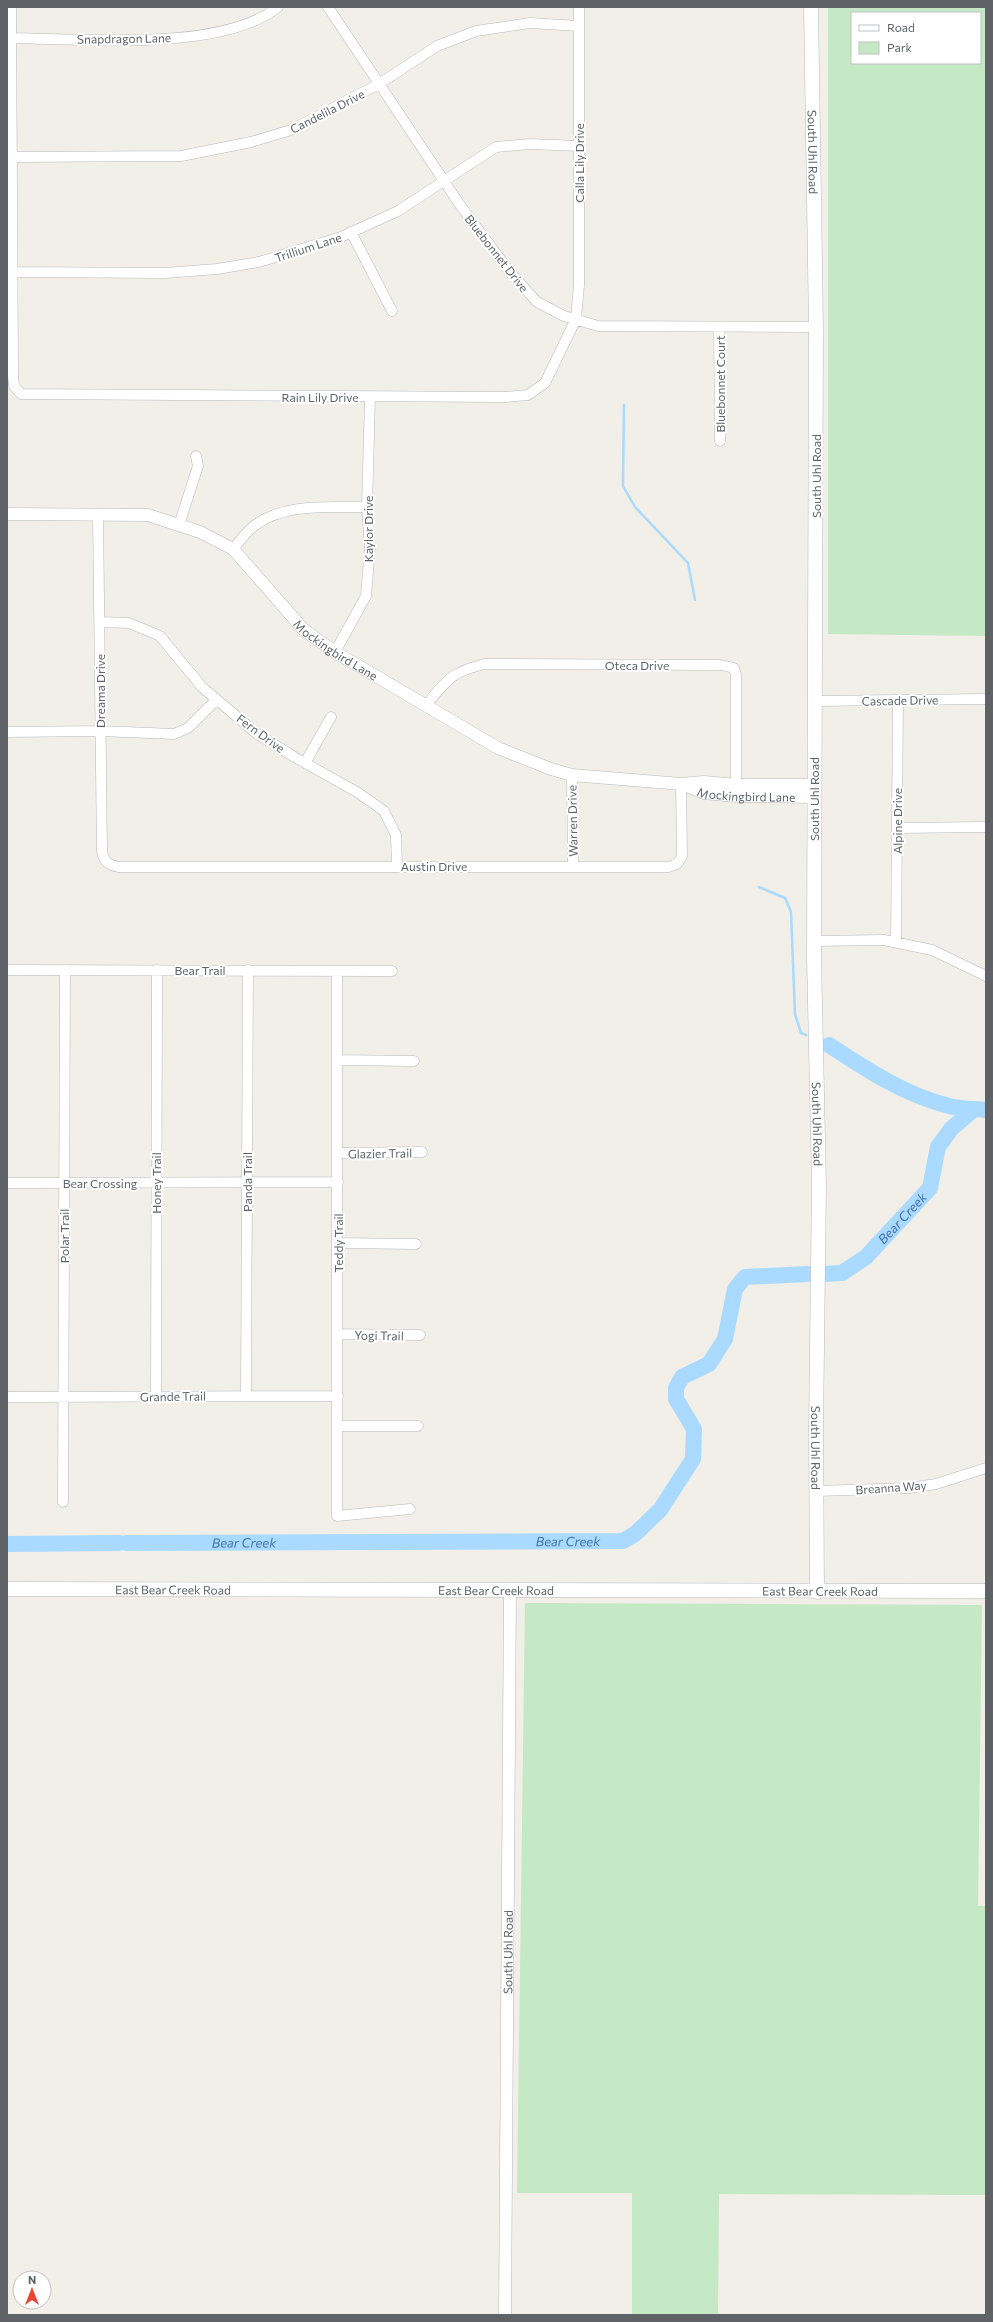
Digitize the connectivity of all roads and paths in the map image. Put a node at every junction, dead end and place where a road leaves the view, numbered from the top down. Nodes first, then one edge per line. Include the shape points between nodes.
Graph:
1 (11, 7) edge
2 (278, 7) edge
3 (328, 7) edge
4 (579, 7) edge
5 (811, 7) edge
6 (579, 26) junction
7 (12, 38) junction
8 (379, 84) junction
9 (10, 89) edge
10 (579, 146) junction
11 (12, 157) junction
12 (444, 181) junction
13 (352, 232) junction
14 (13, 272) junction
15 (392, 311) dead end
16 (576, 319) junction
17 (719, 327) junction
18 (816, 327) junction
19 (10, 333) edge
20 (370, 397) junction
21 (720, 441) dead end
22 (196, 456) dead end
23 (367, 507) junction
24 (7, 514) edge
25 (98, 514) junction
26 (179, 525) junction
27 (233, 549) junction
28 (100, 622) junction
29 (335, 652) junction
30 (986, 699) edge
31 (216, 700) junction
32 (898, 700) junction
33 (814, 701) junction
34 (426, 705) junction
35 (331, 717) dead end
36 (100, 731) junction
37 (7, 732) edge
38 (305, 763) junction
39 (572, 774) junction
40 (681, 784) junction
41 (736, 791) junction
42 (814, 791) junction
43 (986, 827) edge
44 (896, 828) junction
45 (109, 865) joint
46 (396, 866) junction
47 (573, 867) junction
48 (814, 941) junction
49 (896, 942) junction
50 (7, 970) edge
51 (65, 970) junction
52 (157, 970) junction
53 (248, 970) junction
54 (337, 970) junction
55 (392, 971) dead end
56 (986, 976) edge
57 (337, 1060) junction
58 (414, 1061) dead end
59 (422, 1152) dead end
60 (338, 1153) junction
61 (156, 1182) junction
62 (247, 1182) junction
63 (338, 1182) junction
64 (7, 1183) edge
65 (64, 1183) junction
66 (338, 1243) junction
67 (416, 1244) dead end
68 (338, 1334) junction
69 (420, 1335) dead end
70 (246, 1395) junction
71 (64, 1396) junction
72 (156, 1396) junction
73 (338, 1396) junction
74 (7, 1397) edge
75 (338, 1426) junction
76 (418, 1426) dead end
77 (986, 1468) edge
78 (817, 1491) junction
79 (63, 1502) dead end
80 (410, 1509) dead end
81 (7, 1589) edge
82 (510, 1590) junction
83 (986, 1591) edge
84 (818, 1592) junction
85 (505, 2315) edge

1 - 7 street
2 - 7 street, Snapdragon Lane via 244,26 161,40
3 - 8 street, Bluebonnet Drive
4 - 6 street, Calla Lily Drive
5 - 18 main road, South Uhl Road
6 - 8 street, Candelila Drive via 530,23 476,31 437,46
6 - 10 street, Calla Lily Drive
7 - 9 street
8 - 11 street, Candelila Drive via 291,130 251,142 182,156
8 - 12 street, Bluebonnet Drive
9 - 11 street
10 - 12 street, Trillium Lane via 530,144 496,147
10 - 16 street, Calla Lily Drive via 579,284
11 - 14 street
12 - 13 street, Trillium Lane via 398,211
12 - 16 street, Bluebonnet Drive via 509,271 537,302
13 - 14 street, Trillium Lane via 259,262 217,269 165,273
13 - 15 street
14 - 19 street
16 - 17 street, Bluebonnet Drive via 598,326
16 - 20 street, Rain Lily Drive via 545,383 528,395 506,398
17 - 18 street, Bluebonnet Drive
17 - 21 street, Bluebonnet Court
18 - 33 main road, South Uhl Road
19 - 20 street, Rain Lily Drive via 14,386 21,394
20 - 23 street, Kaylor Drive
22 - 26 street via 198,466
23 - 27 street via 289,510 270,516 253,527
23 - 29 street, Kaylor Drive via 370,548 366,596
24 - 25 street, Mockingbird Lane
25 - 26 street, Mockingbird Lane via 148,515
25 - 28 street, Dreama Drive
26 - 27 street, Mockingbird Lane via 200,532
27 - 29 street, Mockingbird Lane via 304,630
28 - 31 street, Fern Drive via 129,623 160,636
28 - 36 street, Dreama Drive
29 - 34 street, Mockingbird Lane
30 - 32 street, Cascade Drive
31 - 36 street via 188,728 174,734
31 - 38 street, Fern Drive via 256,733
32 - 33 street, Cascade Drive
32 - 44 street, Alpine Drive
33 - 42 main road, South Uhl Road
34 - 39 street, Mockingbird Lane via 498,748 551,769
34 - 41 street, Oteca Drive via 451,676 461,670 484,664 715,665 734,668
35 - 38 street
36 - 37 street
36 - 45 street, Dreama Drive via 102,851 104,860
38 - 46 street, Fern Drive via 358,792 384,811 396,835
39 - 40 street, Mockingbird Lane
39 - 47 street, Warren Drive
40 - 41 street, Mockingbird Lane via 704,782
40 - 47 street, Austin Drive via 682,856 677,864 668,867
41 - 42 street, Mockingbird Lane
42 - 48 main road, South Uhl Road
43 - 44 street
44 - 49 street, Alpine Drive
45 - 46 street, Austin Drive
46 - 47 street, Austin Drive
48 - 49 street
48 - 78 main road, South Uhl Road via 819,1185
49 - 56 street via 932,950
50 - 51 street, Bear Trail
51 - 52 street, Bear Trail
51 - 65 street, Polar Trail
52 - 53 street, Bear Trail
52 - 61 street, Honey Trail
53 - 54 street, Bear Trail
53 - 62 street, Panda Trail
54 - 55 street, Bear Trail
54 - 57 street, Teddy Trail
57 - 58 street
57 - 60 street, Teddy Trail
59 - 60 street, Glazier Trail
60 - 63 street, Teddy Trail
61 - 62 street, Bear Crossing
61 - 65 street, Bear Crossing
61 - 72 street, Honey Trail
62 - 63 street, Bear Crossing
62 - 70 street, Panda Trail
63 - 66 street, Teddy Trail
64 - 65 street, Bear Crossing
65 - 71 street, Polar Trail
66 - 67 street
66 - 68 street, Teddy Trail
68 - 69 street, Yogi Trail
68 - 73 street, Teddy Trail
70 - 72 street, Grande Trail
70 - 73 street, Grande Trail
71 - 72 street, Grande Trail
71 - 74 street, Grande Trail
71 - 79 street, Polar Trail
73 - 75 street, Teddy Trail
75 - 76 street
75 - 80 street, Teddy Trail via 337,1516
77 - 78 street, Breanna Way via 936,1484 909,1488
78 - 84 main road, South Uhl Road
81 - 82 main road, East Bear Creek Road
82 - 84 main road, East Bear Creek Road
82 - 85 street, South Uhl Road
83 - 84 main road, East Bear Creek Road

